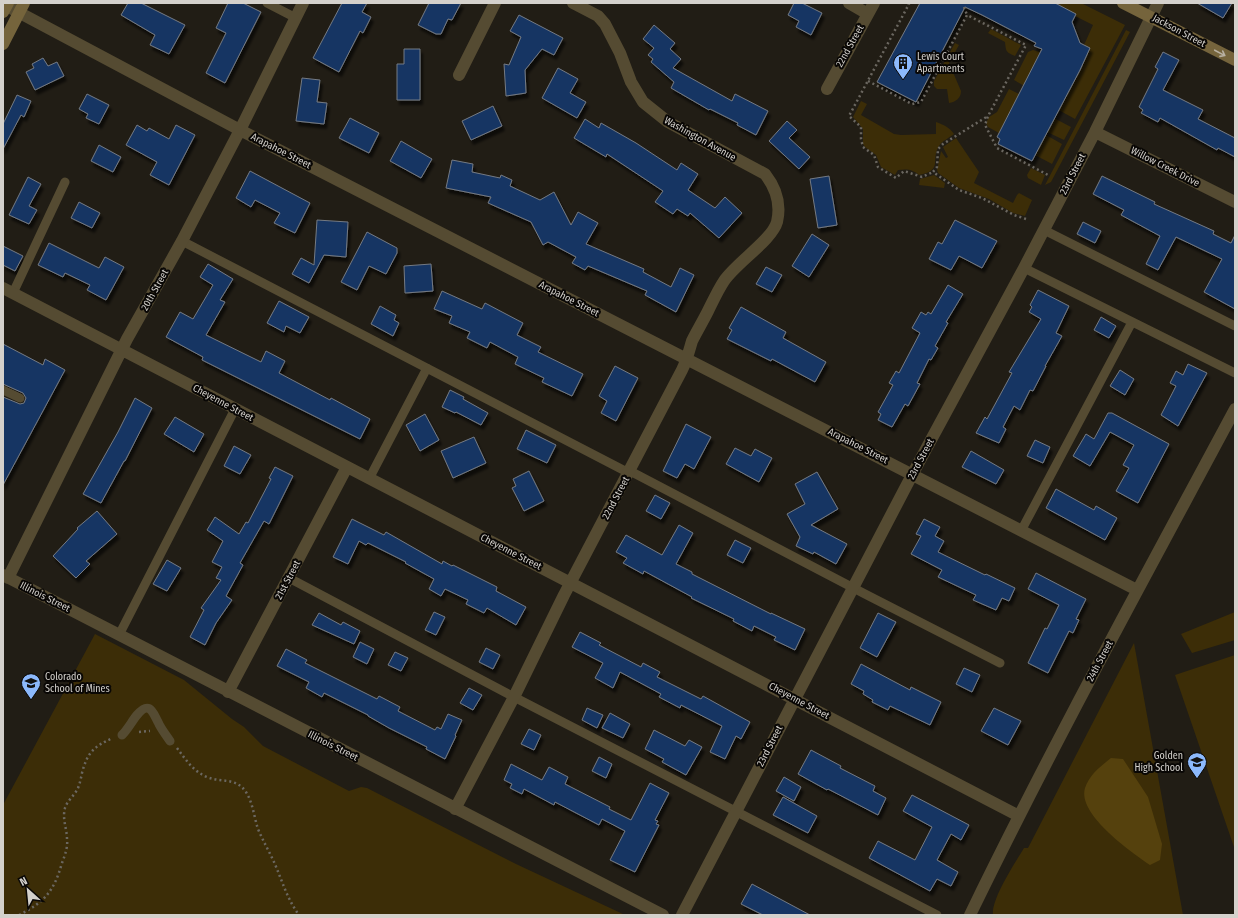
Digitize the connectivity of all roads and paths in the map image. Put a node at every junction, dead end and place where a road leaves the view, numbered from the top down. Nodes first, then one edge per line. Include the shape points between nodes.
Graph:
1 (267, 3) edge
2 (303, 3) edge
3 (495, 3) edge
4 (573, 3) edge
5 (849, 3) edge
6 (908, 3) edge
7 (1123, 3) edge
8 (1158, 3) edge
9 (5, 6) edge
10 (964, 7) dead end
11 (22, 8) edge
12 (871, 8) edge
13 (967, 15) junction
14 (1151, 17) junction
15 (296, 18) junction
16 (3, 44) edge
17 (1235, 60) edge
18 (459, 75) dead end
19 (868, 81) junction
20 (827, 89) dead end
21 (988, 116) junction
22 (240, 130) junction
23 (1095, 132) junction
24 (933, 172) junction
25 (1048, 175) dead end
26 (65, 182) dead end
27 (777, 194) joint
28 (1235, 202) edge
29 (1026, 219) dead end
30 (1044, 230) junction
31 (182, 241) junction
32 (1024, 268) junction
33 (8, 291) edge
34 (1132, 322) junction
35 (1235, 326) edge
36 (122, 350) junction
37 (687, 360) junction
38 (427, 368) junction
39 (1235, 373) edge
40 (3, 390) edge
41 (20, 398) dead end
42 (235, 409) junction
43 (1235, 409) edge
44 (347, 467) junction
45 (629, 472) junction
46 (912, 475) junction
47 (369, 479) junction
48 (1021, 531) junction
49 (5, 577) edge
50 (289, 578) junction
51 (571, 582) junction
52 (853, 588) junction
53 (1137, 590) junction
54 (119, 635) junction
55 (1000, 663) dead end
56 (228, 692) junction
57 (514, 697) junction
58 (795, 699) junction
59 (122, 735) junction
60 (170, 741) junction
61 (455, 809) junction
62 (737, 812) junction
63 (1019, 816) junction
64 (19, 915) edge
65 (299, 915) edge
66 (663, 915) edge
67 (682, 915) edge
68 (937, 915) edge
69 (970, 915) edge

1 - 15 lane
2 - 15 street, 20th Street
3 - 18 street
4 - 27 street, Washington Avenue via 598,16 605,24 631,82 644,102 668,122 765,174
5 - 12 street
6 - 19 path
7 - 14 main road, Jackson Street
8 - 14 street, 23rd Street
9 - 11 street, Arapahoe Street
10 - 13 path
11 - 16 main road
11 - 22 street, Arapahoe Street
12 - 20 street, 22nd Street
13 - 19 path via 921,102 912,104
13 - 21 path via 1026,45
14 -> 17 main road, Jackson Street
14 - 23 street, 23rd Street
15 - 22 street, 20th Street
19 - 24 path via 849,116 861,128 863,147 874,155 878,167 896,178 904,171 922,178
21 - 24 path via 938,149 937,166
21 - 25 path via 985,125 997,148
22 - 31 street, 20th Street
22 - 37 street, Arapahoe Street
23 - 28 street, Willow Creek Drive
23 - 30 street, 23rd Street
24 - 29 path via 958,190 982,198
26 - 33 lane
27 - 37 street, 22nd Street via 778,212 770,236 736,265 724,281 692,342
30 - 32 street, 23rd Street
30 - 35 lane
31 - 36 street, 20th Street
31 - 38 lane
32 - 34 lane
32 - 46 street, 23rd Street
33 - 36 street, Cheyenne Street
34 - 39 lane
34 - 48 lane
36 - 42 street, Cheyenne Street
36 - 49 street, 20th Street
37 - 45 street, 22nd Street
37 - 46 street, Arapahoe Street
38 - 45 lane
38 - 47 lane
40 - 41 lane
42 - 44 street, Cheyenne Street
42 - 54 lane
43 - 53 street, 24th Street
44 - 47 street, Cheyenne Street
44 - 50 street, 21st Street
45 - 51 street, 22nd Street
45 - 52 lane
46 - 48 street, Arapahoe Street
46 - 52 street, 23rd Street
47 - 51 street, Cheyenne Street
48 - 53 street, Arapahoe Street
49 - 54 street, Illinois Street
50 - 56 street, 21st Street
50 - 57 lane
51 - 57 street, 22nd Street
51 - 58 street, Cheyenne Street
52 - 55 lane
52 - 58 street, 23rd Street
53 - 63 street, 24th Street
54 - 56 street, Illinois Street
56 - 61 street, Illinois Street
57 - 61 street, 22nd Street
57 - 62 lane
58 - 62 street, 23rd Street
58 - 63 street, Cheyenne Street
59 - 60 path via 149,731 159,733
59 - 60 lane via 137,715 151,709
59 - 64 path via 99,744 85,762 79,787 65,807 66,853 57,877 44,899 34,908
60 - 65 path via 190,766 200,774 230,781 245,791 258,829
61 - 66 street, Illinois Street
62 - 67 street, 23rd Street
62 - 68 lane
63 - 69 street, 24th Street

